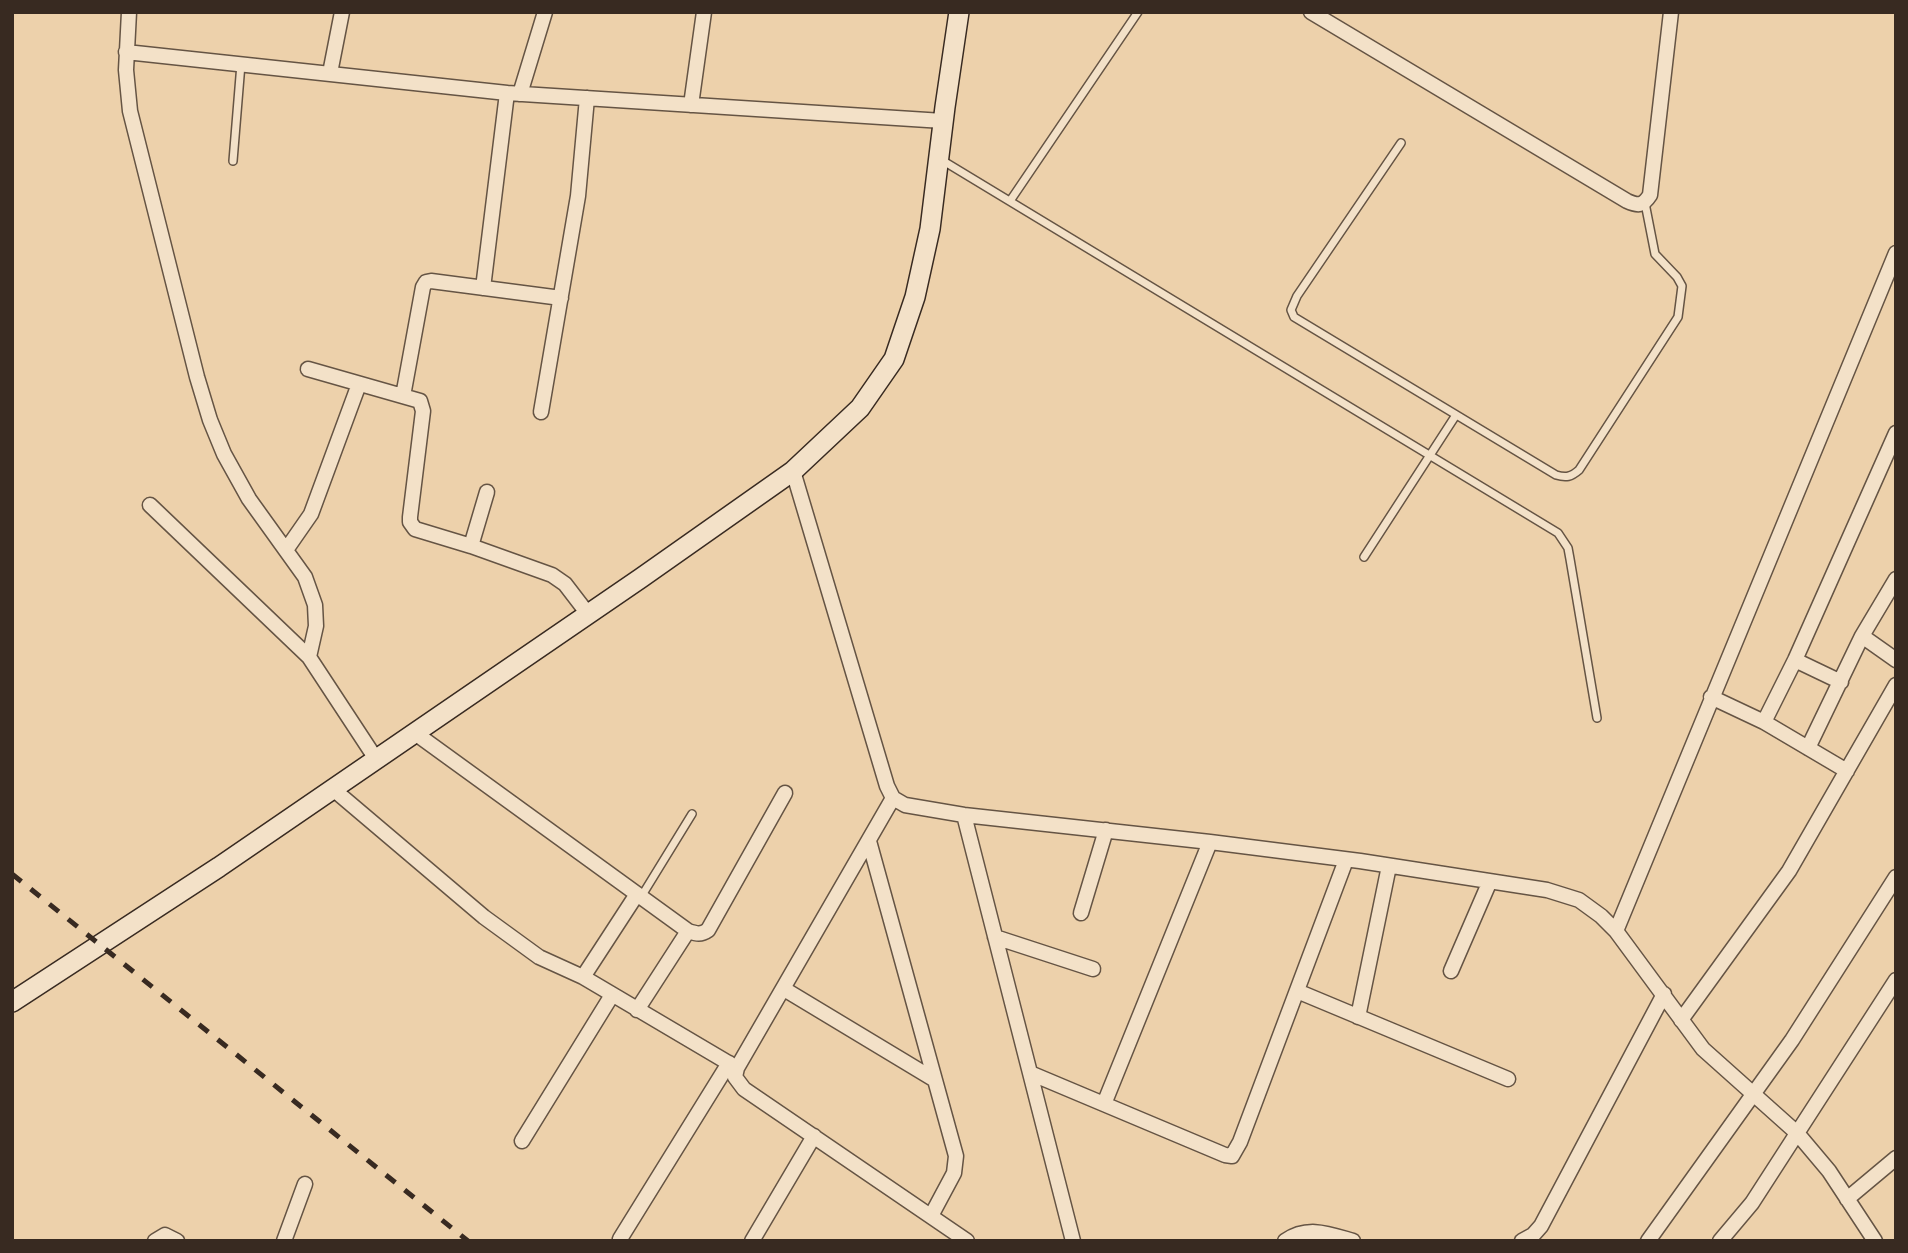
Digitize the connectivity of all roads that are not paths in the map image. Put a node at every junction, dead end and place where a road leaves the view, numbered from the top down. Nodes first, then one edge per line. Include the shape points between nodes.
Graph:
1 (129, 12) edge
2 (342, 12) edge
3 (545, 12) edge
4 (704, 12) edge
5 (959, 12) edge
6 (1138, 12) edge
7 (1311, 12) edge
8 (1671, 12) edge
9 (126, 52) junction
10 (242, 64) junction
11 (330, 73) junction
12 (513, 93) junction
13 (587, 98) junction
14 (691, 105) junction
15 (943, 121) junction
16 (1401, 143) dead end
17 (938, 158) junction
18 (233, 161) dead end
19 (1010, 201) junction
20 (1645, 203) junction
21 (1896, 253) edge
22 (483, 288) junction
23 (562, 298) junction
24 (308, 369) dead end
25 (359, 384) junction
26 (404, 396) junction
27 (541, 412) dead end
28 (1456, 415) junction
29 (1896, 433) edge
30 (1429, 456) junction
31 (793, 471) junction
32 (487, 492) dead end
33 (150, 505) dead end
34 (471, 546) junction
35 (286, 550) junction
36 (1364, 557) dead end
37 (1896, 579) edge
38 (588, 614) junction
39 (1862, 636) junction
40 (309, 657) junction
41 (1795, 660) junction
42 (1896, 660) edge
43 (1841, 682) junction
44 (1896, 685) edge
45 (1712, 697) junction
46 (1597, 718) dead end
47 (1764, 722) junction
48 (415, 733) junction
49 (1808, 748) junction
50 (376, 759) junction
51 (1847, 771) junction
52 (333, 789) junction
53 (785, 793) dead end
54 (893, 798) junction
55 (692, 814) dead end
56 (964, 815) junction
57 (1106, 831) junction
58 (869, 842) junction
59 (1210, 842) junction
60 (1346, 860) junction
61 (1389, 866) junction
62 (1896, 877) edge
63 (1490, 881) junction
64 (639, 896) junction
65 (1082, 913) dead end
66 (688, 931) junction
67 (1616, 931) junction
68 (995, 937) junction
69 (1093, 969) dead end
70 (1451, 971) dead end
71 (583, 977) junction
72 (1896, 980) edge
73 (783, 989) junction
74 (1297, 991) junction
75 (1664, 993) junction
76 (612, 995) junction
77 (12, 1002) edge
78 (637, 1010) junction
79 (1358, 1017) junction
80 (1681, 1020) junction
81 (733, 1066) junction
82 (1030, 1073) junction
83 (1508, 1079) dead end
84 (935, 1080) junction
85 (1752, 1095) junction
86 (1104, 1104) junction
87 (1797, 1133) junction
88 (814, 1136) junction
89 (522, 1141) dead end
90 (1896, 1158) edge
91 (305, 1184) dead end
92 (1847, 1199) junction
93 (931, 1216) junction
94 (620, 1239) dead end
95 (155, 1241) edge
96 (177, 1241) edge
97 (284, 1241) edge
98 (752, 1241) edge
99 (967, 1241) edge
100 (1073, 1241) edge
101 (1285, 1241) edge
102 (1353, 1241) edge
103 (1522, 1241) edge
104 (1647, 1241) edge
105 (1720, 1241) edge
106 (1875, 1241) edge

1 - 9 street
2 - 11 street
3 - 12 street
4 - 14 street
5 - 15 street
6 - 19 lane
7 - 20 street via 1627,201
8 - 20 street via 1652,184
9 - 10 street
9 - 35 street via 130,111 210,420 249,499
10 - 11 street
10 - 18 lane
11 - 12 street
12 - 13 street
12 - 22 street
13 - 14 street
13 - 23 street
14 - 15 street
15 - 17 street
16 - 28 lane via 1291,310 1302,324
17 - 19 lane
17 - 31 street via 930,229 915,297 894,359 860,408
19 - 30 lane
20 - 28 lane via 1656,254 1682,286 1678,317 1579,470 1571,477 1556,475
21 - 45 street
22 - 23 street
22 - 26 street via 426,282
23 - 27 street
24 - 25 street
25 - 26 street
25 - 35 street via 311,514
26 - 34 street via 420,401 423,411 410,522 415,529
28 - 30 lane
29 - 41 street
30 - 36 lane
30 - 46 lane via 1558,533 1568,548
31 - 38 street
31 - 54 street
32 - 34 street
33 - 40 street
34 - 38 street via 560,579
35 - 40 street via 305,577 314,605 316,626
37 - 39 street
38 - 48 street
39 - 42 street
39 - 43 street
40 - 50 street
41 - 43 street
41 - 47 street
43 - 49 street
44 - 51 street
45 - 47 street
45 - 67 street
47 - 49 street
48 - 50 street
48 - 64 street
49 - 51 street
50 - 52 street
51 - 80 street via 1789,872
52 - 71 street via 484,917 538,957
52 - 77 street
53 - 66 street via 708,930 703,934
54 - 56 street via 905,805
54 - 58 street
55 - 64 lane
56 - 57 street
56 - 68 street
57 - 59 street
57 - 65 street
58 - 73 street
58 - 84 street
59 - 60 street
59 - 86 street
60 - 61 street
60 - 74 street
61 - 63 street
61 - 79 street
62 - 85 street
63 - 67 street via 1578,900
63 - 70 street
64 - 66 street
64 - 71 street
66 - 78 street
67 - 75 street
68 - 69 street
68 - 82 street
71 - 76 street
72 - 87 street
73 - 81 street
73 - 84 street
74 - 79 street
74 - 86 street via 1232,1156
75 - 80 street
75 - 103 street via 1541,1226
76 - 78 street
76 - 89 street
78 - 81 street
79 - 83 street
80 - 85 street via 1703,1049
81 - 88 street via 738,1083
81 - 94 street
82 - 86 street
82 - 100 street
84 - 93 street via 957,1165
85 - 87 street
85 - 104 street
87 - 92 street
87 - 105 street via 1752,1203
88 - 93 street
88 - 98 street
90 - 92 street
91 - 97 street
92 - 106 street
93 - 99 street
95 - 96 street via 164,1235
101 - 102 street via 1318,1231

